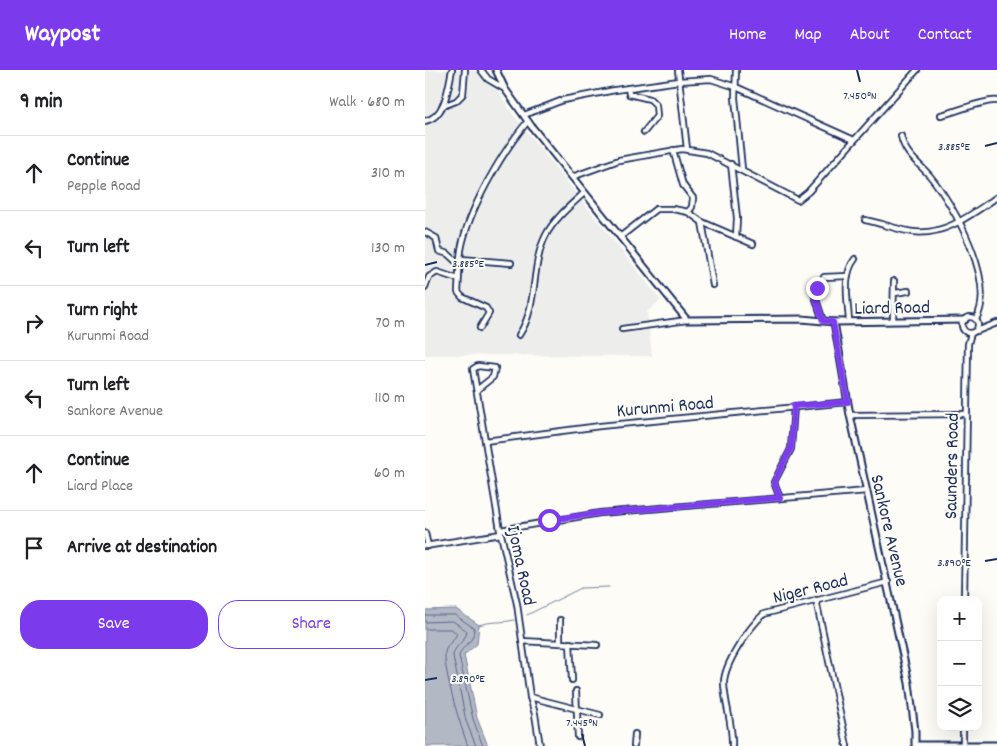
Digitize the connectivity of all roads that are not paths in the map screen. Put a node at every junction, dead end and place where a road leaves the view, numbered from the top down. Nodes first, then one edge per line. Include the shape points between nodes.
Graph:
1 (452, 70) edge
2 (465, 70) edge
3 (481, 70) edge
4 (496, 70) edge
5 (678, 70) edge
6 (736, 70) edge
7 (917, 70) edge
8 (679, 81) junction
9 (736, 87) junction
10 (628, 88) junction
11 (505, 89) junction
12 (997, 101) edge
13 (443, 106) junction
14 (941, 115) dead end
15 (524, 116) junction
16 (425, 121) edge
17 (528, 121) junction
18 (644, 132) dead end
19 (901, 136) dead end
20 (855, 140) junction
21 (687, 149) junction
22 (673, 150) junction
23 (731, 164) junction
24 (742, 169) junction
25 (572, 177) junction
26 (584, 193) junction
27 (997, 197) edge
28 (688, 212) junction
29 (865, 220) dead end
30 (702, 222) junction
31 (959, 223) junction
32 (425, 232) edge
33 (620, 237) junction
34 (736, 237) junction
35 (753, 244) dead end
36 (461, 259) junction
37 (855, 259) dead end
38 (511, 263) dead end
39 (461, 266) junction
40 (848, 276) junction
41 (458, 280) junction
42 (894, 281) dead end
43 (713, 285) dead end
44 (425, 287) edge
45 (908, 291) dead end
46 (895, 293) junction
47 (687, 320) junction
48 (893, 320) junction
49 (965, 320) junction
50 (823, 321) junction
51 (849, 321) junction
52 (833, 322) junction
53 (977, 322) junction
54 (997, 323) edge
55 (986, 327) junction
56 (479, 328) dead end
57 (622, 329) dead end
58 (976, 331) junction
59 (971, 333) junction
60 (519, 335) dead end
61 (478, 389) junction
62 (848, 402) junction
63 (794, 406) junction
64 (966, 414) junction
65 (850, 415) junction
66 (485, 441) junction
67 (867, 491) junction
68 (780, 498) junction
69 (501, 532) junction
70 (425, 533) edge
71 (426, 546) edge
72 (888, 582) junction
73 (964, 596) edge
74 (817, 600) junction
75 (560, 620) dead end
76 (523, 641) junction
77 (560, 643) junction
78 (570, 643) junction
79 (597, 645) dead end
80 (572, 680) dead end
81 (576, 691) dead end
82 (529, 696) junction
83 (577, 708) junction
84 (600, 715) dead end
85 (963, 731) edge
86 (635, 734) dead end
87 (578, 737) dead end
88 (963, 745) edge
89 (997, 745) edge
90 (540, 746) edge
91 (634, 746) edge
92 (732, 746) edge
93 (847, 746) edge
94 (915, 746) edge

1 - 13 street
2 - 13 street via 463,94
3 - 11 street via 488,80
4 - 11 street
5 - 8 street
6 - 9 street
7 - 20 street
8 - 9 street via 711,79
8 - 10 street
8 - 21 street
9 - 20 street
9 - 24 street
10 - 15 street via 563,100
10 - 18 street via 629,94 651,100 656,105 657,116
11 - 15 street
12 - 14 street
13 - 16 street via 431,120
15 - 17 street
17 - 25 street
17 - 36 street via 514,137 480,197 466,230
19 - 31 street via 907,153 929,175
20 - 24 street via 798,200
21 - 22 street
21 - 23 street via 707,153
22 - 25 street via 619,160
22 - 28 street via 683,185 693,198
23 - 24 street
23 - 34 street
25 - 26 street
26 - 33 street
26 - 60 street via 554,222 545,237 538,256 529,314
27 - 31 street
28 - 30 street
28 - 33 street via 656,209
29 - 31 street via 924,233
30 - 34 street
30 - 43 street
31 - 53 street via 981,285 982,310
32 - 39 street via 436,238 439,251 448,254
33 - 47 street
34 - 35 street
36 - 38 street
36 - 39 street
37 - 40 street
39 - 41 street
40 - 50 street via 824,277 818,285 814,293
40 - 51 street
41 - 44 street via 437,272 429,277
41 - 56 street via 458,292 462,297 488,310 487,318
42 - 46 street
45 - 46 street
46 - 48 street
47 - 50 street, Liard Road
47 - 57 street
48 - 49 street, Liard Road
48 - 51 street, Liard Road
49 - 53 street via 972,317
49 - 59 street via 962,324 964,330
50 - 52 street, Liard Road
51 - 52 street, Liard Road
52 - 62 street, Sankore Avenue
53 - 55 street
53 - 58 street
54 - 55 street
55 - 58 street
58 - 59 street
59 - 64 street, Saunders Road
61 - 61 street, Ijoma Road via 473,369 495,368 493,377
61 - 66 street, Ijoma Road
62 - 63 street, Kurunmi Road
62 - 65 street, Sankore Avenue
63 - 66 street, Kurunmi Road
63 - 68 street via 791,448 774,482
64 - 65 street
64 - 73 street, Saunders Road
65 - 67 street, Sankore Avenue
66 - 69 street, Ijoma Road
67 - 68 street
67 - 72 street, Sankore Avenue
68 - 69 street via 600,513
69 - 71 street
69 - 76 street, Ijoma Road
70 - 71 street
72 - 74 street, Niger Road
72 - 94 street, Sankore Avenue via 909,683
74 - 92 street, Niger Road via 764,614 745,635 723,682 733,734
74 - 93 street
75 - 77 street
76 - 77 street
76 - 82 street, Ijoma Road
77 - 78 street
78 - 79 street
78 - 80 street
81 - 83 street
82 - 83 street
82 - 90 street, Ijoma Road
83 - 84 street
83 - 87 street
85 - 88 street
86 - 91 street
88 - 89 street
88 - 94 street

